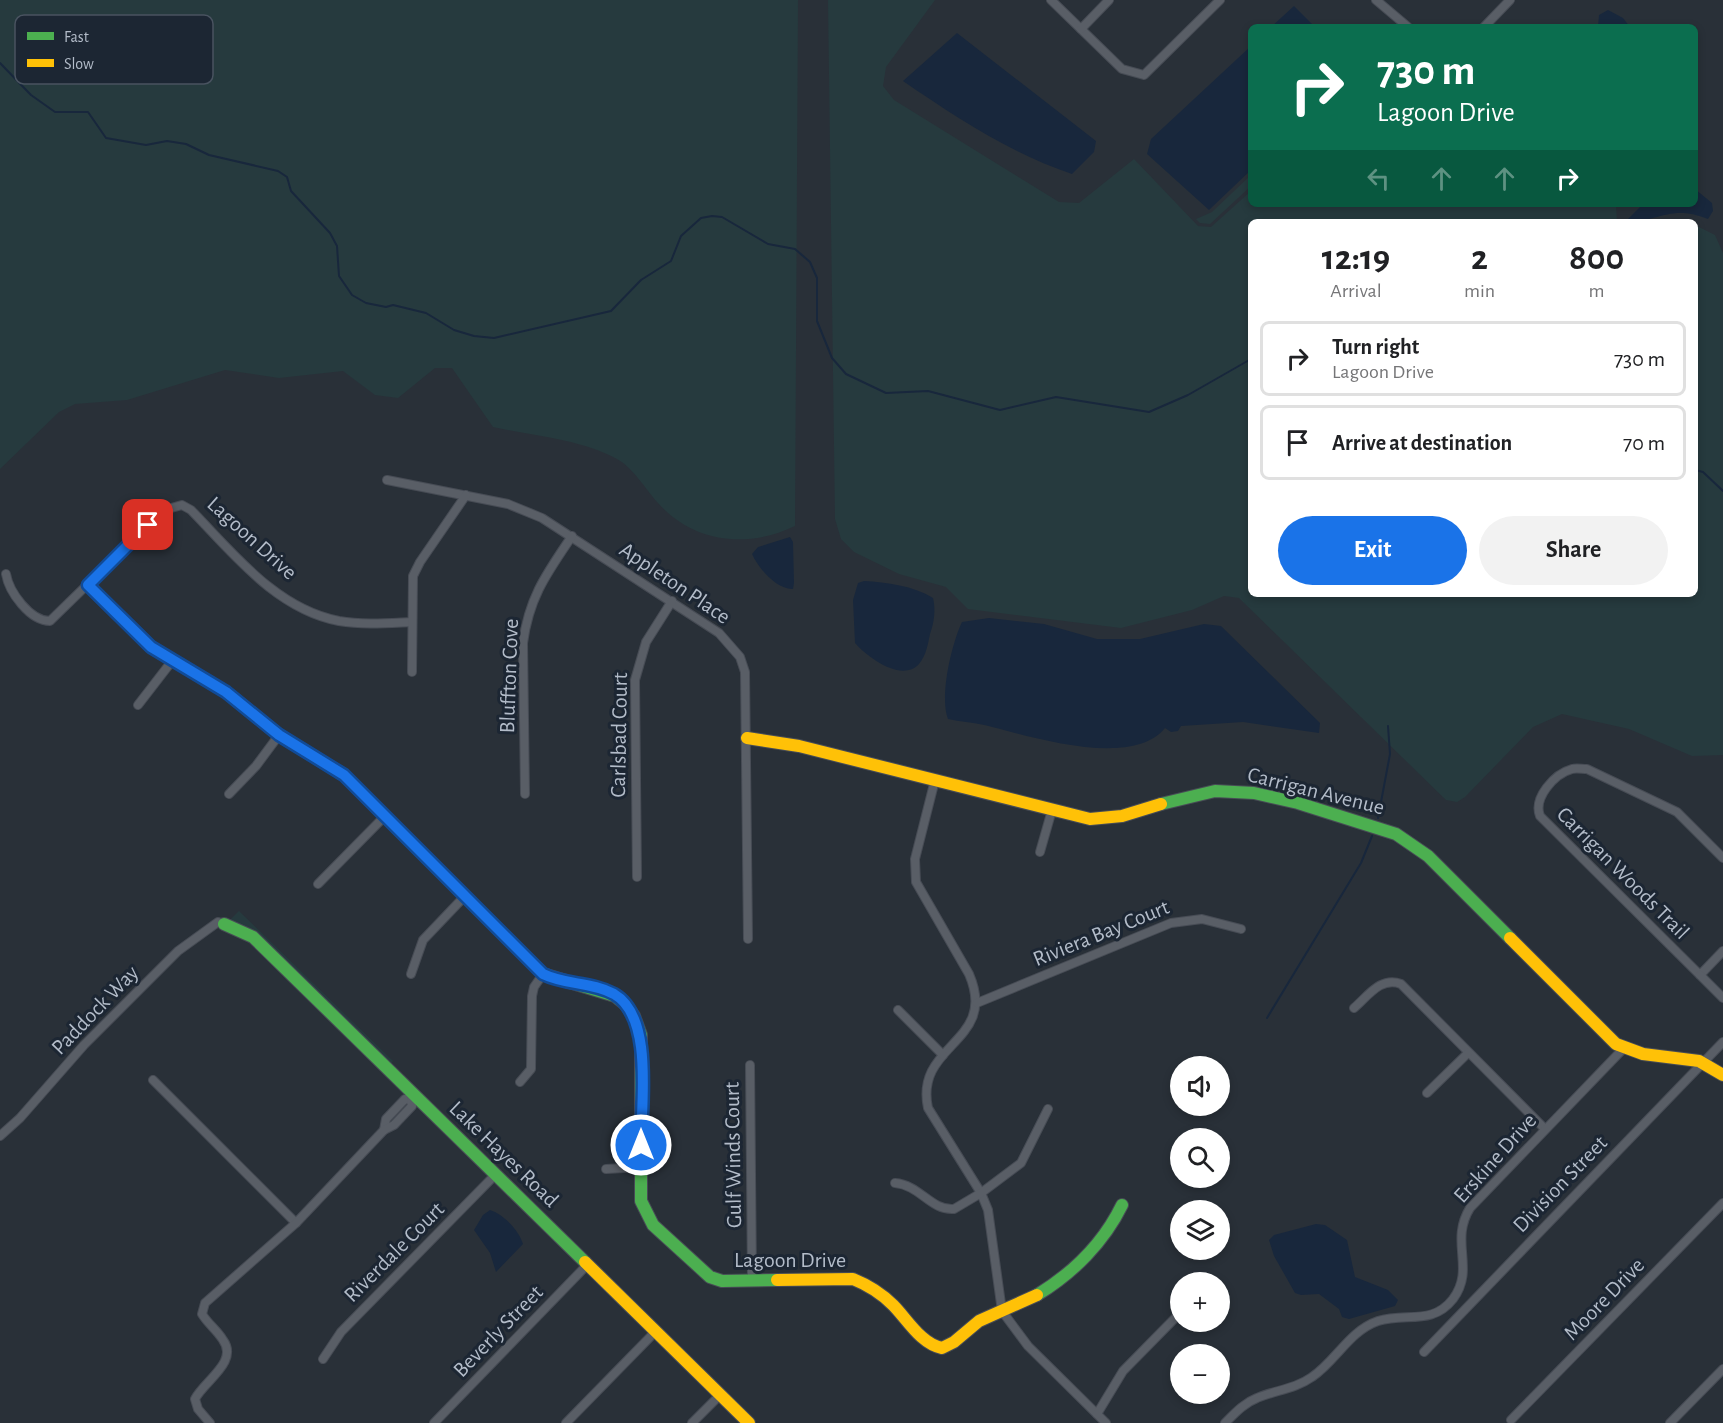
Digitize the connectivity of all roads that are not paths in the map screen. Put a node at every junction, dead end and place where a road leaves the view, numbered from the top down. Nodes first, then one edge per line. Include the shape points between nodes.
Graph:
1 (1052, 0) edge
2 (1109, 0) edge
3 (1220, 0) edge
4 (1376, 0) edge
5 (1510, 0) edge
6 (1404, 24) edge
7 (1487, 24) edge
8 (1081, 29) junction
9 (387, 480) dead end
10 (466, 495) junction
11 (572, 536) junction
12 (6, 574) dead end
13 (88, 585) junction
14 (672, 601) junction
15 (412, 622) junction
16 (172, 662) junction
17 (411, 672) dead end
18 (138, 705) dead end
19 (279, 735) junction
20 (747, 738) junction
21 (935, 780) junction
22 (229, 794) dead end
23 (525, 794) dead end
24 (1052, 810) junction
25 (386, 816) junction
26 (1040, 852) dead end
27 (1723, 858) edge
28 (637, 878) dead end
29 (318, 884) dead end
30 (464, 897) junction
31 (224, 924) joint
32 (1241, 929) dead end
33 (748, 939) dead end
34 (1723, 951) edge
35 (411, 974) dead end
36 (543, 974) junction
37 (1700, 975) junction
38 (1723, 998) edge
39 (976, 1003) junction
40 (1354, 1008) dead end
41 (898, 1010) dead end
42 (1723, 1042) edge
43 (1623, 1049) junction
44 (1468, 1053) junction
45 (943, 1055) junction
46 (1705, 1061) junction
47 (750, 1065) dead end
48 (1723, 1075) edge
49 (153, 1080) dead end
50 (520, 1082) dead end
51 (1427, 1093) dead end
52 (413, 1098) junction
53 (1048, 1109) dead end
54 (1545, 1129) junction
55 (0, 1136) edge
56 (641, 1167) junction
57 (606, 1169) dead end
58 (496, 1174) junction
59 (895, 1183) dead end
60 (981, 1193) junction
61 (1723, 1203) edge
62 (1122, 1205) dead end
63 (296, 1223) junction
64 (588, 1264) junction
65 (753, 1280) junction
66 (1002, 1311) junction
67 (1170, 1323) edge
68 (656, 1330) junction
69 (1424, 1352) dead end
70 (323, 1359) dead end
71 (1723, 1369) edge
72 (720, 1395) junction
73 (1097, 1414) junction
74 (1511, 1420) dead end
75 (210, 1423) edge
76 (434, 1423) edge
77 (566, 1423) edge
78 (693, 1423) edge
79 (749, 1423) edge
80 (1106, 1423) edge
81 (1225, 1423) edge
82 (1670, 1423) edge

1 - 8 street
2 - 8 street
3 - 8 street via 1144,75 1122,69
4 - 6 street
5 - 7 street
9 - 10 street, Appleton Place
10 - 11 street, Appleton Place via 508,504
10 - 15 street via 413,576
11 - 14 street, Appleton Place
11 - 23 street, Bluffton Cove via 542,580 526,620
12 - 13 street via 11,592 43,621 57,617
13 - 15 street, Lagoon Drive via 164,510 182,506 191,510 264,583 297,605 338,621
13 - 16 street, Lagoon Drive via 138,636
14 - 20 street, Appleton Place via 719,633 740,657 745,672
14 - 28 street, Carlsbad Court via 646,642 635,680
15 - 17 street
16 - 18 street
16 - 19 street, Lagoon Drive via 226,692
19 - 22 street
19 - 25 street, Lagoon Drive via 344,775
20 - 21 street, Carrigan Avenue via 799,746
20 - 33 street, Appleton Place
21 - 24 street, Carrigan Avenue
21 - 39 street via 915,859 916,882 969,974
24 - 26 street
24 - 43 street, Carrigan Avenue via 1104,819 1191,795 1240,792 1396,834 1428,856
25 - 29 street
25 - 30 street, Lagoon Drive
27 - 37 street, Carrigan Woods Trail via 1677,812 1587,769 1563,773 1537,803 1540,816
30 - 35 street via 423,940
30 - 36 street, Lagoon Drive
31 - 52 street, Lake Hayes Road via 253,937
31 - 55 street, Paddock Way via 218,922 178,951
32 - 39 street, Riviera Bay Court via 1202,919 1171,923
34 - 37 street
36 - 50 street via 532,996 531,1069
36 - 56 street, Lagoon Drive via 612,993 632,1011 641,1035
37 - 38 street, Carrigan Woods Trail
39 - 45 street via 968,1028
40 - 44 street via 1379,985 1393,981 1401,984
41 - 45 street
42 - 46 street, Division Street
43 - 46 street, Carrigan Avenue via 1635,1054
43 - 54 street, Erskine Drive
44 - 51 street
44 - 54 street
45 - 60 street via 927,1077 928,1108
46 - 48 street
46 - 69 street, Division Street
47 - 65 street, Gulf Winds Court
49 - 63 street
52 - 58 street, Lake Hayes Road
52 - 63 street via 412,1106
53 - 60 street via 1021,1163
54 - 81 street, Erskine Drive via 1464,1217 1459,1242 1462,1280 1445,1307 1434,1315 1388,1319 1367,1327 1315,1375 1300,1385 1256,1398
56 - 57 street
56 - 65 street, Lagoon Drive via 641,1201 653,1225 710,1277 722,1281
58 - 64 street, Lake Hayes Road
58 - 70 street, Riverdale Court via 341,1332
59 - 60 street via 908,1184 946,1209 954,1209
60 - 66 street via 988,1210
61 - 74 street, Moore Drive
62 - 66 street via 1115,1223 1067,1274 1029,1300
63 - 75 street via 205,1303 202,1314 229,1353 195,1399
64 - 68 street, Lake Hayes Road
64 - 76 street, Beverly Street
65 - 66 street, Lagoon Drive via 863,1282 876,1289 936,1349 945,1349 969,1328
66 - 73 street via 1028,1346
67 - 73 street via 1123,1371
68 - 72 street, Lake Hayes Road
68 - 77 street
71 - 82 street
72 - 78 street
72 - 79 street, Lake Hayes Road
73 - 80 street

